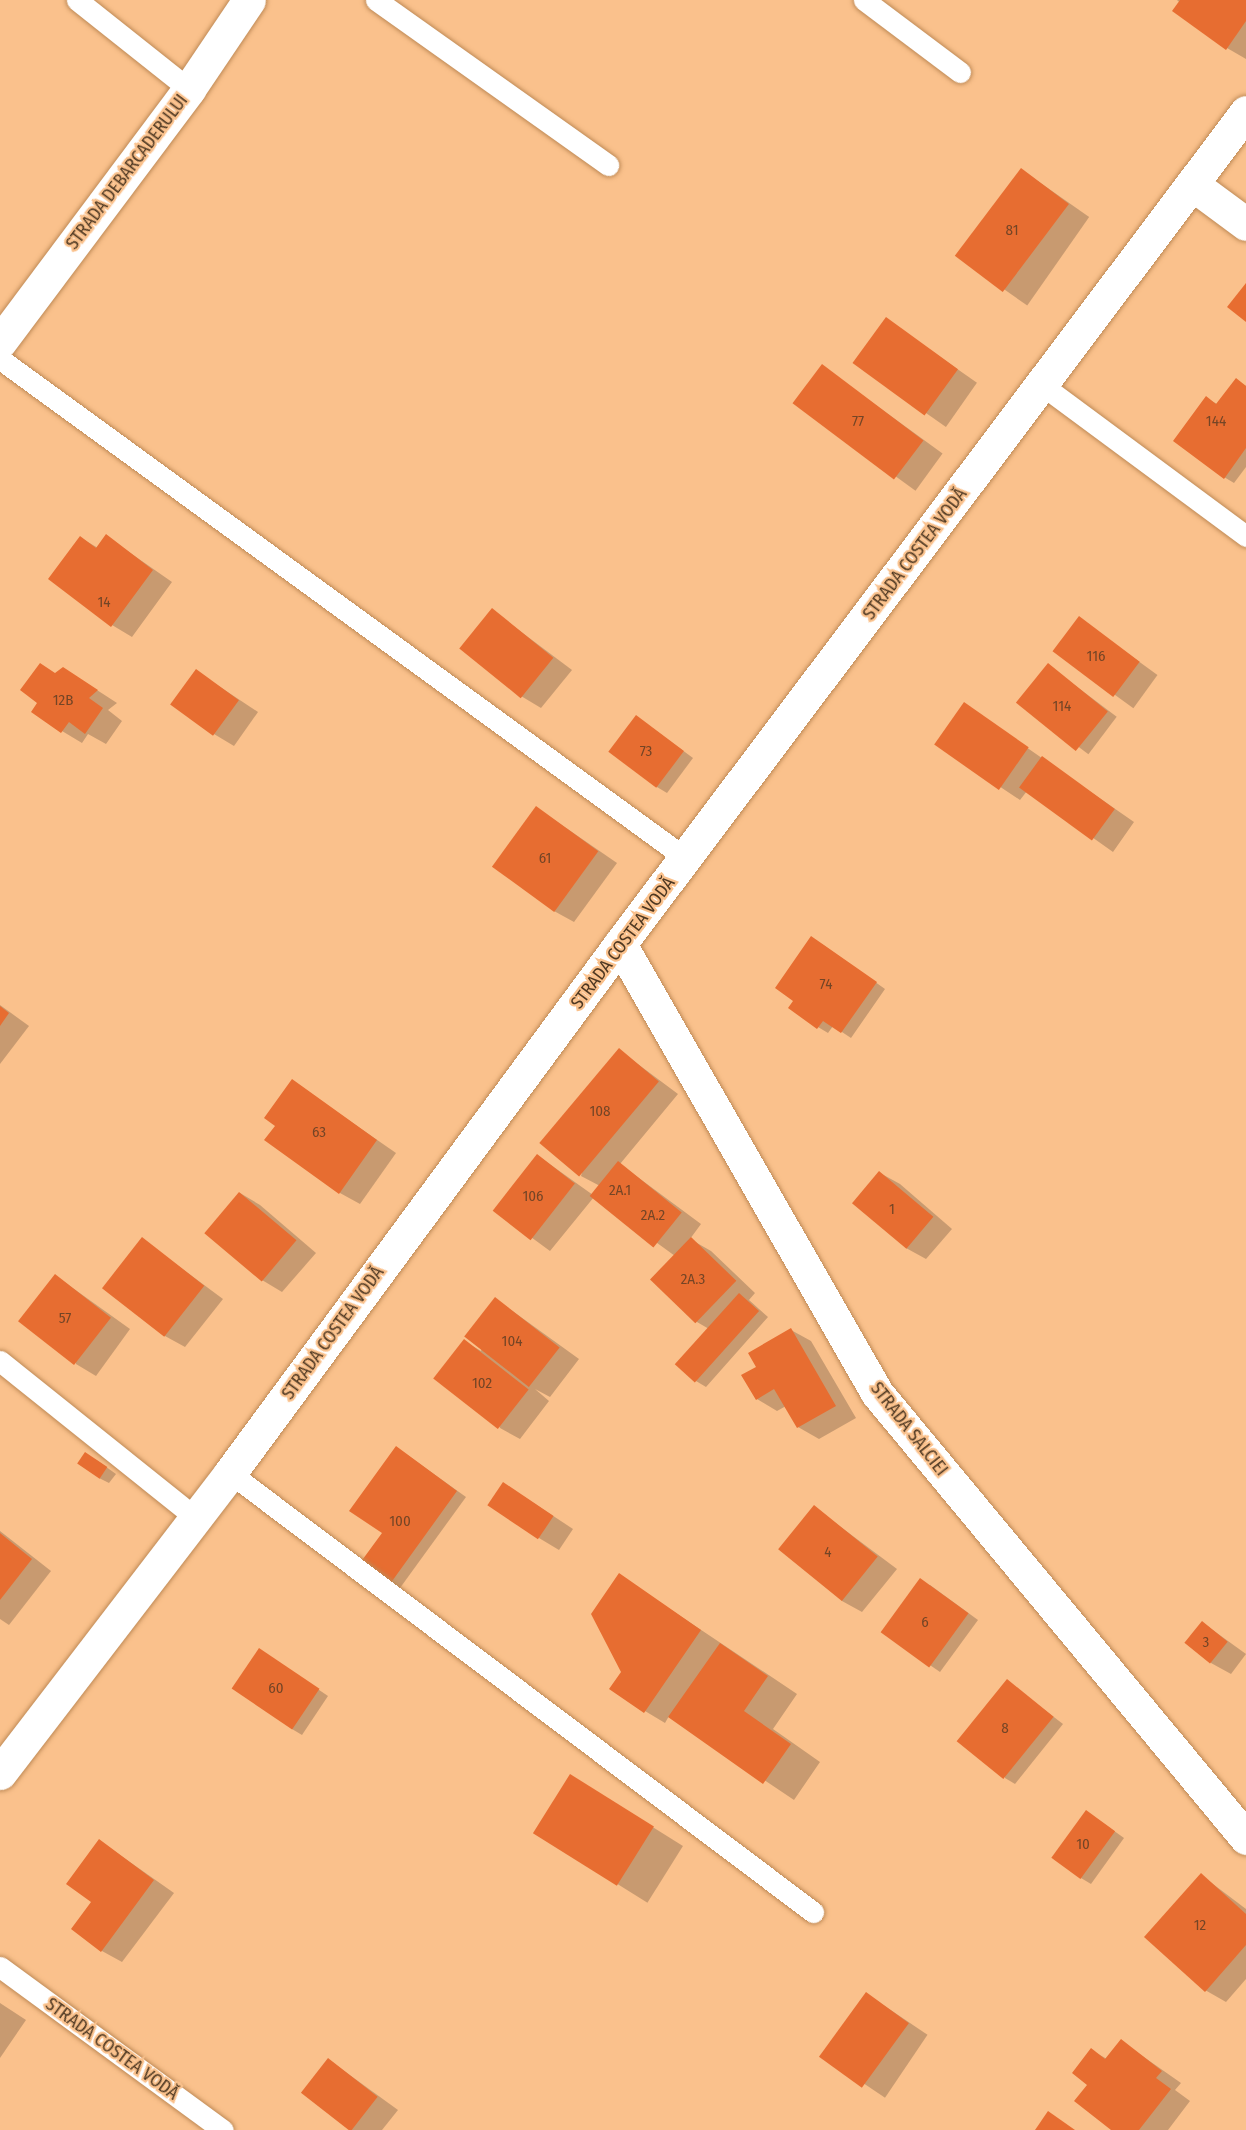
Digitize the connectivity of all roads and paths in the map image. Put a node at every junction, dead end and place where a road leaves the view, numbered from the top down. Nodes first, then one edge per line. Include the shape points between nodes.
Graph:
1 (77, 0) edge
2 (249, 0) edge
3 (376, 0) edge
4 (864, 0) edge
5 (960, 72) dead end
6 (189, 89) junction
7 (1246, 112) edge
8 (608, 165) dead end
9 (1192, 184) junction
10 (1246, 224) edge
11 (0, 342) edge
12 (0, 359) edge
13 (1042, 385) junction
14 (1246, 536) edge
15 (687, 859) junction
16 (620, 944) junction
17 (0, 1361) edge
18 (230, 1473) junction
19 (196, 1518) junction
20 (0, 1773) edge
21 (1246, 1838) edge
22 (813, 1912) dead end
23 (0, 1967) edge
24 (223, 2130) edge

1 - 6 lane
2 - 6 street, STRADA DEBARCADERULUI
3 - 8 lane
4 - 5 lane
6 - 11 street, STRADA DEBARCADERULUI
7 - 9 street, STRADA COSTEA VODĂ
9 - 10 street
9 - 13 street, STRADA COSTEA VODĂ
12 - 15 lane
13 - 14 lane
13 - 15 street, STRADA COSTEA VODĂ
15 - 16 street, STRADA COSTEA VODĂ
16 - 18 street, STRADA COSTEA VODĂ
16 - 21 street, STRADA SALCIEI via 877,1393
17 - 19 lane
18 - 19 street, STRADA COSTEA VODĂ
18 - 22 lane
19 - 20 street, STRADA COSTEA VODĂ
23 - 24 lane, STRADA COSTEA VODĂ

